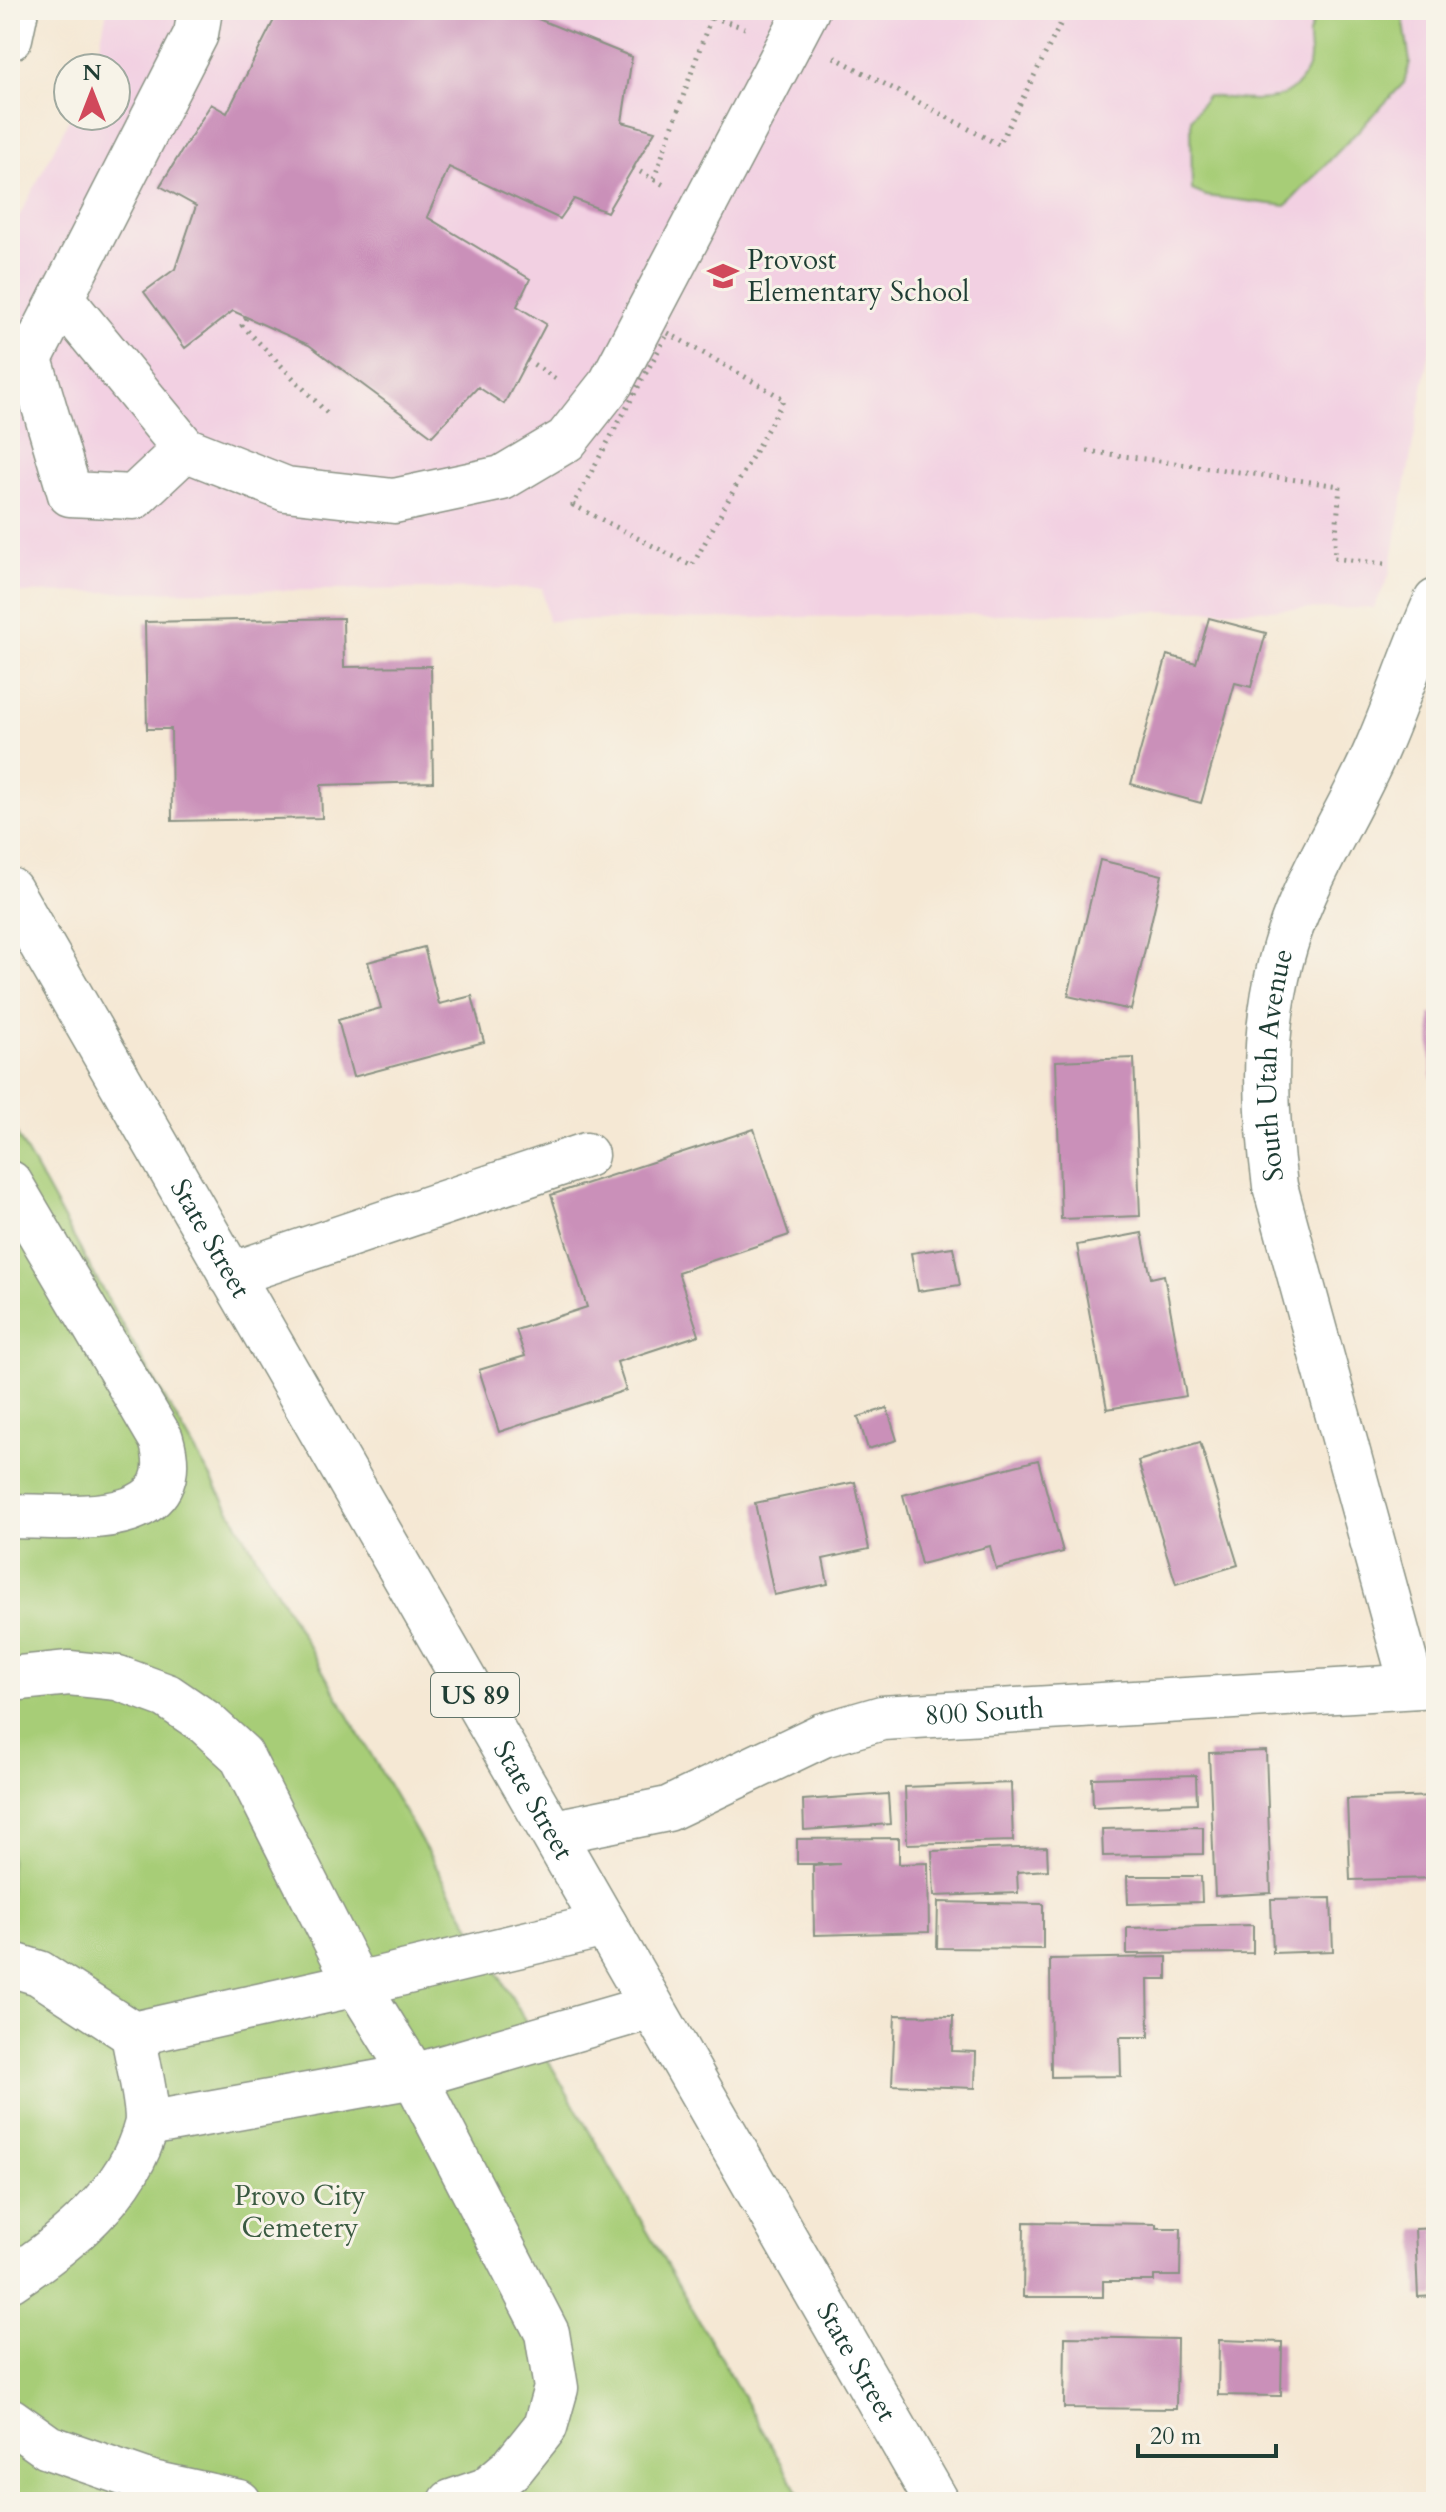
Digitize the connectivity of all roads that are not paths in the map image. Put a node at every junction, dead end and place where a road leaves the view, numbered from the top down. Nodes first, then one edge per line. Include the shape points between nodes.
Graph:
1 (16, 10) edge
2 (200, 10) edge
3 (807, 10) edge
4 (10, 38) edge
5 (61, 298) junction
6 (185, 449) junction
7 (1433, 613) edge
8 (10, 890) edge
9 (586, 1155) dead end
10 (10, 1183) edge
11 (230, 1275) junction
12 (10, 1516) edge
13 (10, 1679) edge
14 (1424, 1685) edge
15 (554, 1832) junction
16 (605, 1925) junction
17 (10, 1964) edge
18 (357, 1984) junction
19 (651, 2007) junction
20 (133, 2034) junction
21 (414, 2076) junction
22 (147, 2124) junction
23 (10, 2280) edge
24 (10, 2420) edge
25 (239, 2502) edge
26 (451, 2502) edge
27 (937, 2502) edge

1 - 4 street
2 - 5 street via 196,34
3 - 6 street via 611,383 566,440 502,478 394,501 286,489
5 - 6 street
5 - 6 street via 30,359 70,494 134,497
7 - 14 street, South Utah Avenue via 1377,749 1296,917 1267,1031 1265,1108 1275,1186
8 - 11 street, State Street / US 89
9 - 11 street
10 - 12 street via 161,1439 167,1471 164,1486 143,1504 106,1517
11 - 15 street, State Street / US 89
13 - 18 street via 69,1673 118,1678 167,1696 205,1722 241,1755
14 - 15 street, 800 South via 882,1718 823,1735 668,1809
15 - 16 street, State Street / US 89
16 - 18 street
16 - 19 street, State Street / US 89
17 - 20 street via 39,1973
18 - 20 street
18 - 21 street
19 - 21 street
19 - 27 street, State Street / US 89
20 - 22 street
21 - 22 street
21 - 26 street via 547,2333 556,2388 545,2427 513,2467 486,2490
22 - 23 street via 118,2185 60,2247
24 - 25 street via 48,2447 152,2483

